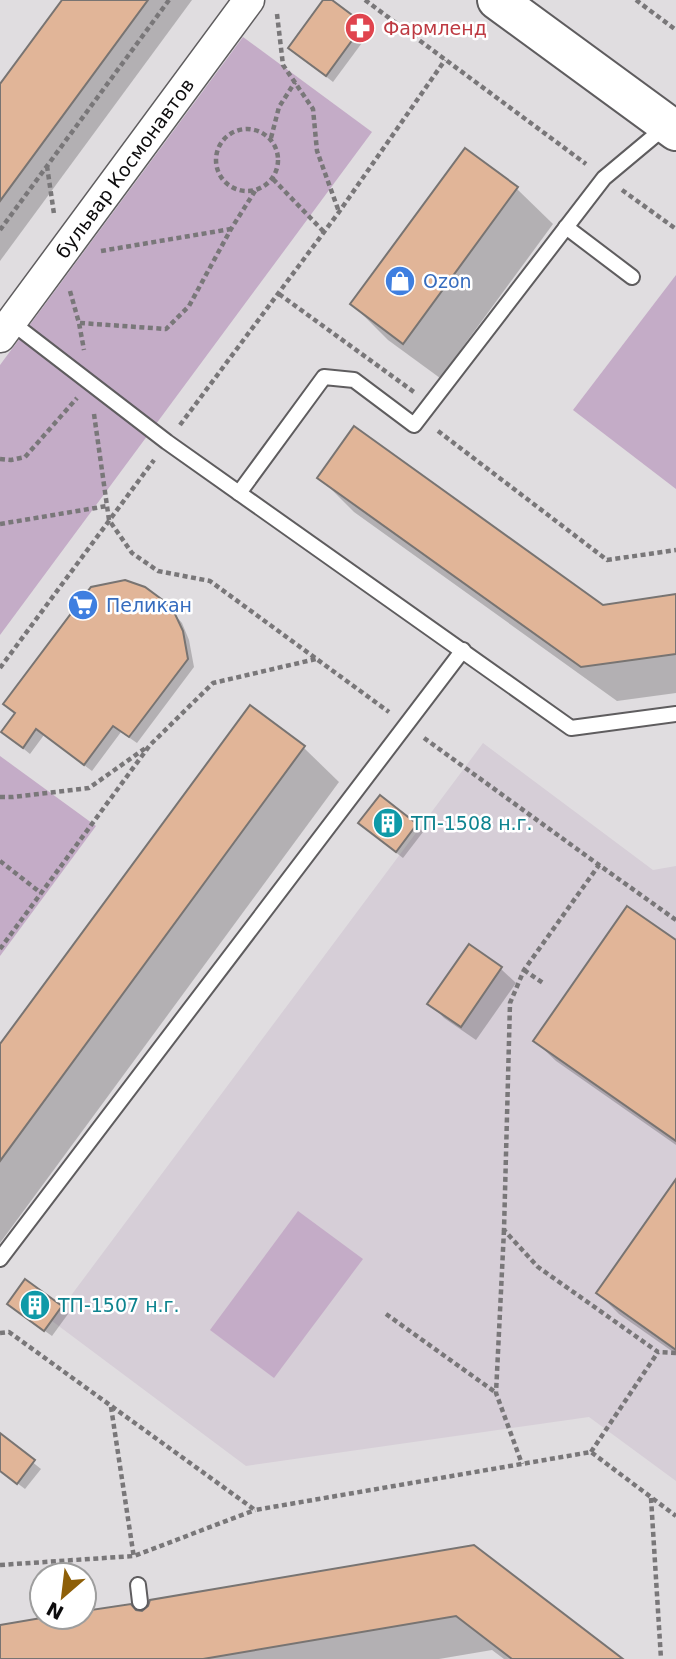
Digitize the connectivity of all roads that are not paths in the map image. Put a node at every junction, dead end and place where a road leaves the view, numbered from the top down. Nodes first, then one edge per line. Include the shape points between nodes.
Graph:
1 (498, 0) edge
2 (262, 3) edge
3 (672, 128) edge
4 (566, 227) junction
5 (632, 277) dead end
6 (6, 329) edge
7 (239, 493) junction
8 (463, 650) junction
9 (676, 714) edge
10 (0, 1259) edge
11 (138, 1585) road end
12 (140, 1602) dead end

1 - 3 main road
2 - 6 street, бульвар Космонавтов
3 - 4 lane via 604,178
4 - 5 lane
4 - 7 lane via 414,425 354,380 324,377
6 - 7 lane via 89,382
7 - 8 lane
8 - 9 lane via 570,728
8 - 10 lane
11 - 12 lane

